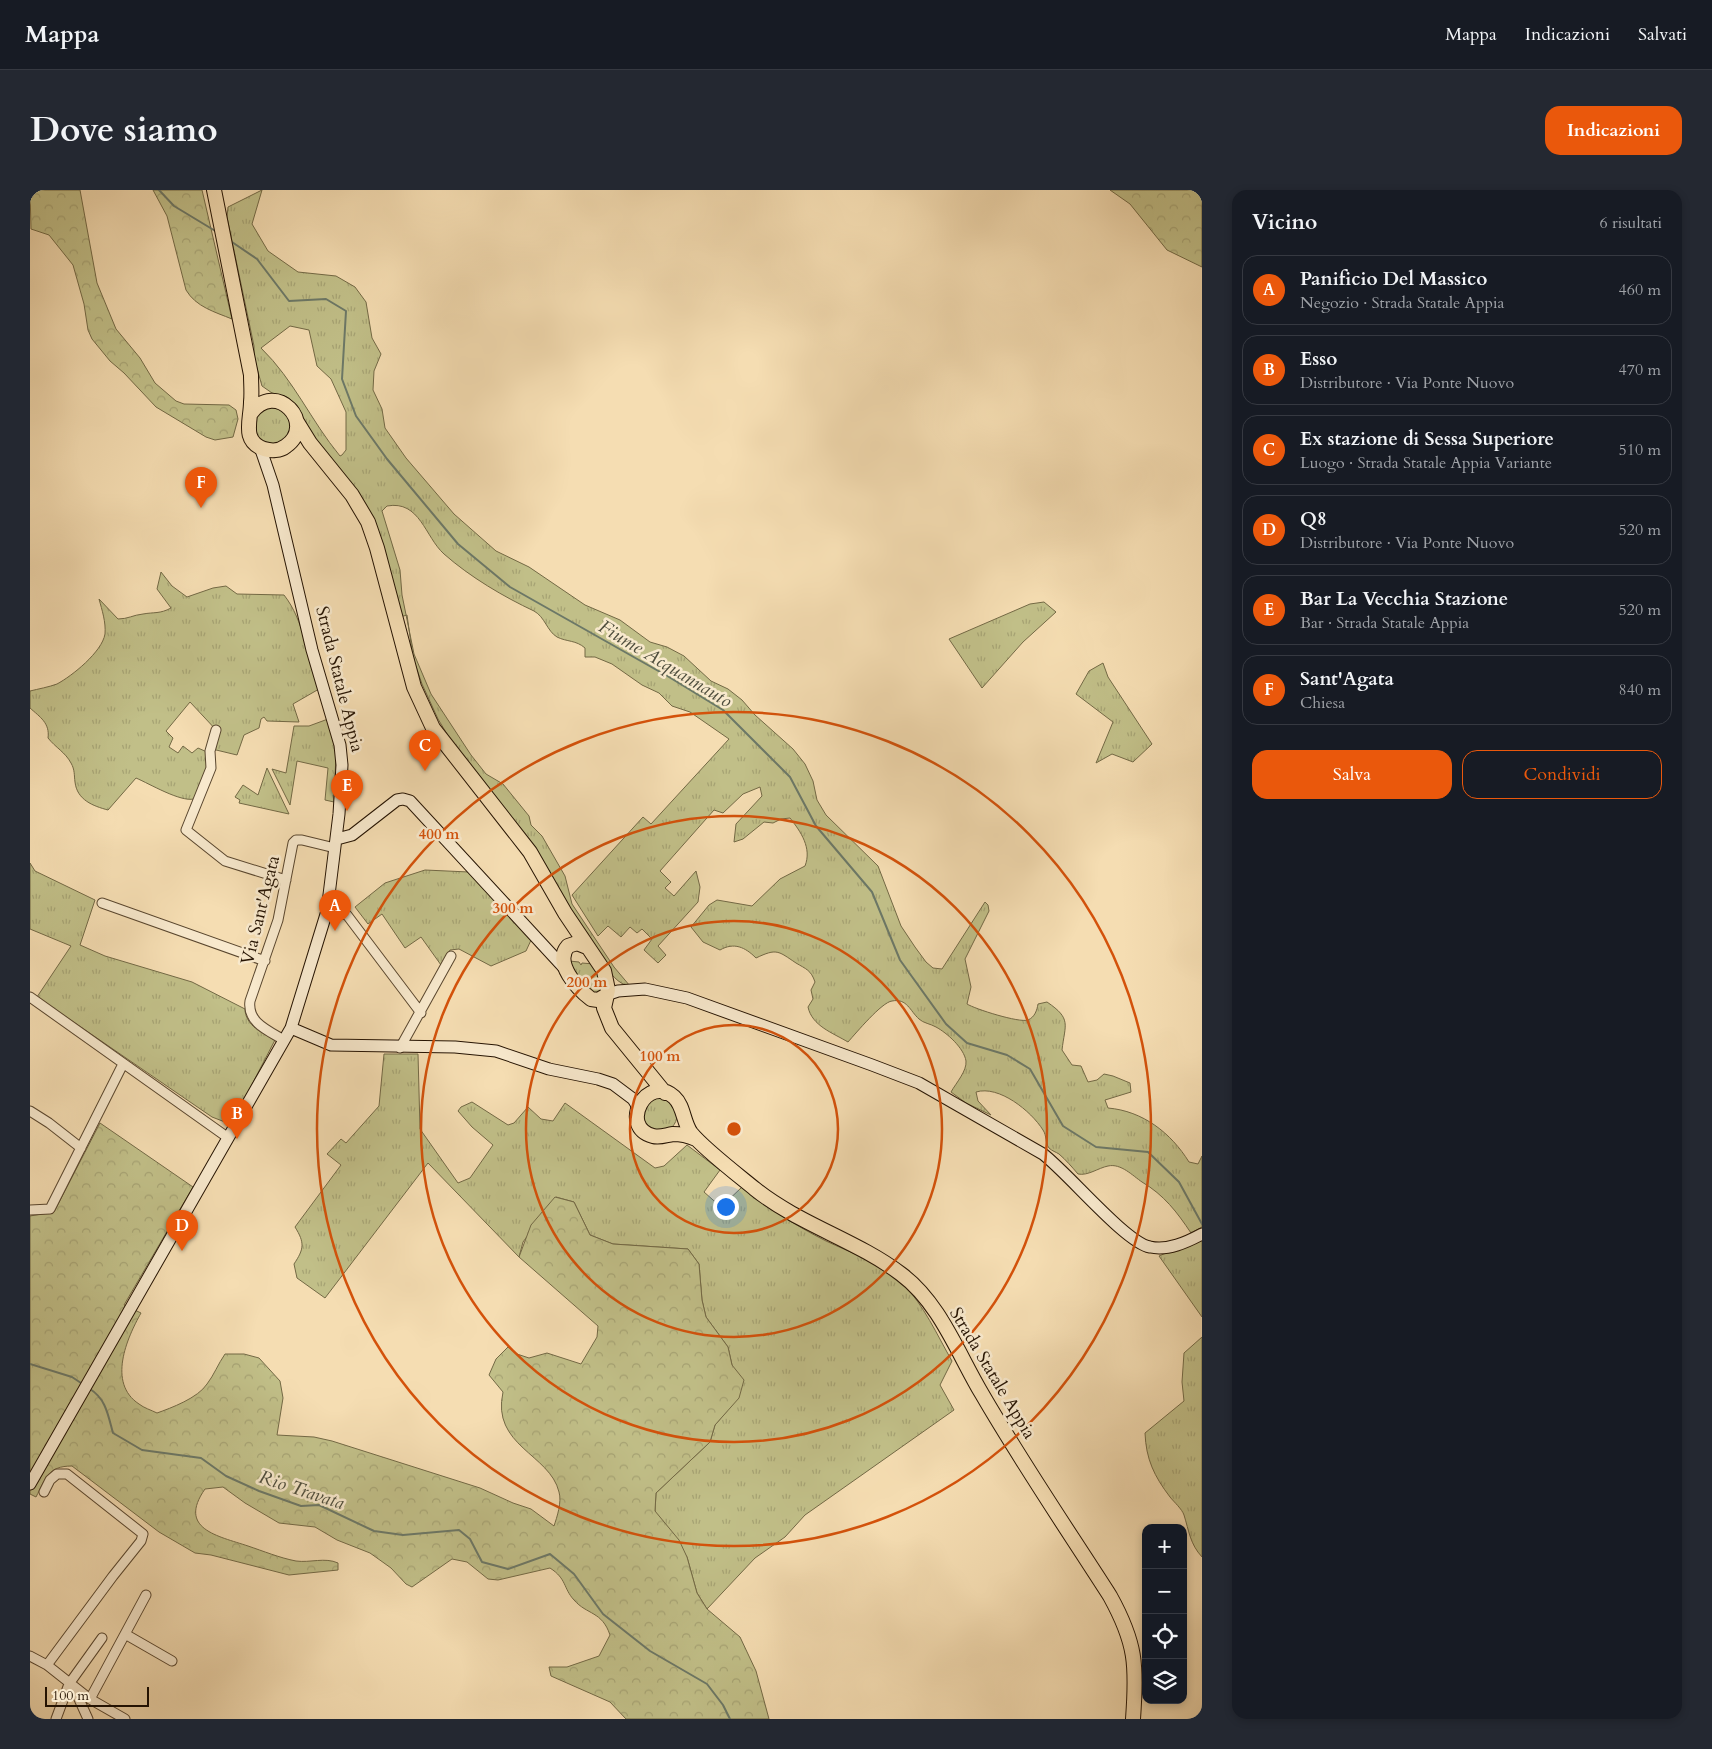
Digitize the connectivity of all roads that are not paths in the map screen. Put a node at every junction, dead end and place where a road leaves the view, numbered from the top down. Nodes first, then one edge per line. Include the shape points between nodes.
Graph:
1 (214, 190) edge
2 (251, 375) junction
3 (270, 400) junction
4 (250, 413) junction
5 (297, 422) junction
6 (260, 447) junction
7 (285, 447) junction
8 (322, 458) junction
9 (272, 485) junction
10 (216, 730) dead end
11 (336, 844) junction
12 (286, 880) junction
13 (102, 903) dead end
14 (327, 911) junction
15 (565, 913) junction
16 (568, 947) junction
17 (587, 947) junction
18 (549, 951) junction
19 (451, 956) dead end
20 (265, 962) junction
21 (604, 971) junction
22 (568, 972) junction
23 (625, 990) junction
24 (586, 995) junction
25 (606, 995) junction
26 (30, 997) edge
27 (300, 1001) junction
28 (421, 1013) junction
29 (291, 1028) junction
30 (612, 1028) junction
31 (312, 1039) junction
32 (284, 1040) junction
33 (400, 1048) junction
34 (123, 1064) junction
35 (651, 1076) junction
36 (665, 1093) junction
37 (643, 1100) junction
38 (30, 1111) edge
39 (681, 1113) junction
40 (668, 1135) junction
41 (227, 1137) junction
42 (696, 1139) junction
43 (81, 1148) junction
44 (30, 1210) edge
45 (1200, 1235) edge
46 (30, 1484) edge
47 (44, 1492) dead end
48 (146, 1595) dead end
49 (125, 1634) junction
50 (102, 1638) dead end
51 (30, 1656) edge
52 (172, 1661) dead end
53 (48, 1665) junction
54 (71, 1686) junction
55 (90, 1699) junction
56 (56, 1719) edge
57 (88, 1719) edge
58 (126, 1719) edge
59 (1133, 1719) edge

1 - 2 main road, Strada Statale Appia
2 - 3 main road, Strada Statale Appia via 260,393
2 - 4 main road, Strada Statale Appia
3 - 4 main road via 259,404
3 - 5 main road, Strada Statale Appia via 290,408
4 - 6 main road, Strada Statale Appia via 248,432
5 - 7 main road, Strada Statale Appia via 297,430
5 - 8 main road
6 - 7 main road via 271,451
6 - 9 street, Strada Statale Appia
7 - 8 main road via 302,445
7 - 9 street, Strada Statale Appia via 274,463
8 - 15 main road via 352,495 368,522 414,687 434,728 530,852
9 - 11 street, Strada Statale Appia via 312,650 340,745 342,765
10 - 12 street via 210,751 211,768 186,830 225,861
11 - 12 street, Via Sant'Agata via 296,840
11 - 14 street, Strada Statale Appia
11 - 18 street via 352,836 397,800 410,801
12 - 20 street, Via Sant'Agata
13 - 20 street
14 - 27 street, Strada Statale Appia
14 - 28 street via 347,915
15 - 16 main road
15 - 17 main road
16 - 17 main road
16 - 18 street via 558,952
16 - 22 main road via 564,960
17 - 21 main road
18 - 22 street
19 - 28 street
20 - 32 street, Via Sant'Agata via 249,1011 260,1025
21 - 23 street
21 - 25 main road via 608,984
22 - 24 main road, Strada Statale Appia
23 - 25 street
23 - 45 street via 645,989 687,998 919,1083 1043,1154 1134,1241 1151,1248 1173,1247
24 - 25 main road via 598,1000
24 - 30 main road, Strada Statale Appia
25 - 30 main road via 604,1008
26 - 34 street
27 - 29 street, Strada Statale Appia
27 - 31 street, Strada Statale Appia via 303,1028
28 - 33 street
29 - 31 street
29 - 32 street, Strada Statale Appia
30 - 35 main road, Strada Statale Appia
31 - 33 street via 331,1046
32 - 41 street, Strada Statale Appia
33 - 37 street via 455,1047 496,1051 549,1069 598,1079
34 - 41 street
34 - 43 street
35 - 36 main road, Strada Statale Appia
35 - 37 main road via 651,1088
36 - 37 main road via 654,1092
36 - 39 main road, Strada Statale Appia via 675,1098
37 - 40 main road via 636,1114 641,1128 653,1136
38 - 43 street
39 - 40 main road via 678,1126
39 - 42 main road, Strada Statale Appia
40 - 42 main road
41 - 46 street, Strada Statale Appia
42 - 59 main road, Strada Statale Appia via 782,1208 870,1253 903,1275 922,1294 1124,1622 1136,1668
43 - 44 street via 50,1209
47 - 53 street via 50,1480 58,1474 68,1474 144,1534
48 - 49 street
49 - 52 street
49 - 55 street
50 - 54 street
51 - 53 street
53 - 54 street
54 - 55 street
54 - 56 street
54 - 57 street
55 - 58 street

